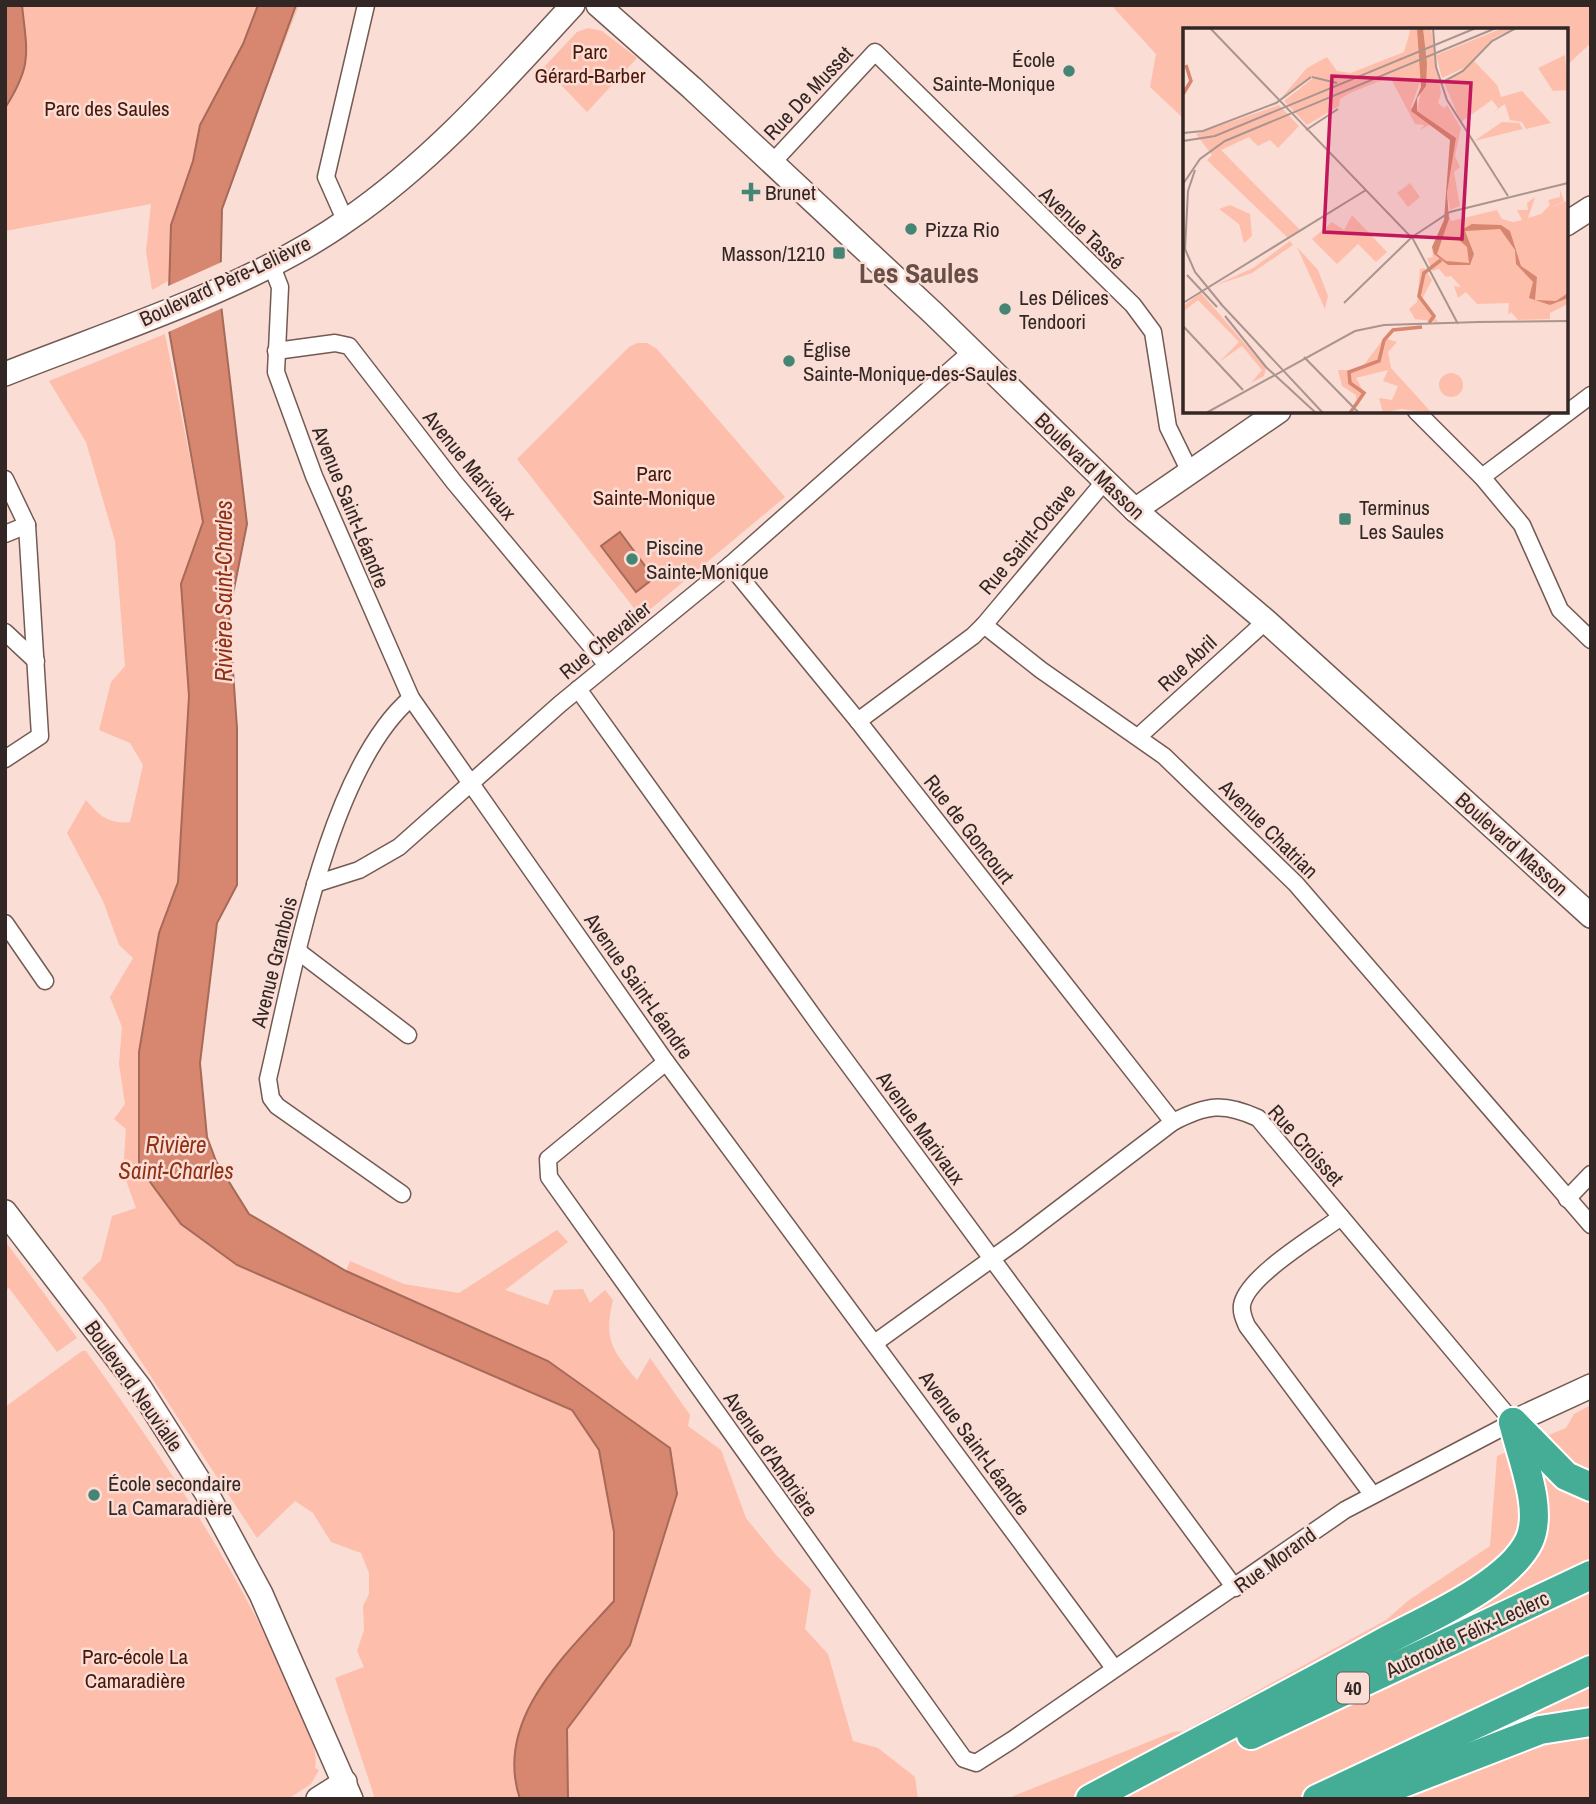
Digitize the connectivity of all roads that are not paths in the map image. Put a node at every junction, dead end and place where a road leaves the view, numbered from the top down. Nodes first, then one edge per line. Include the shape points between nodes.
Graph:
1 (366, 5) edge
2 (573, 5) edge
3 (598, 5) edge
4 (875, 52) joint
5 (772, 163) junction
6 (1591, 208) edge
7 (346, 222) junction
8 (1568, 223) edge
9 (271, 264) junction
10 (972, 350) junction
11 (276, 351) junction
12 (5, 374) edge
13 (1591, 395) edge
14 (1568, 412) edge
15 (1276, 413) edge
16 (1418, 413) edge
17 (1567, 413) edge
18 (1190, 472) junction
19 (1482, 477) junction
20 (5, 479) edge
21 (1104, 482) junction
22 (1135, 510) junction
23 (27, 525) junction
24 (5, 534) edge
25 (730, 565) junction
26 (1266, 621) junction
27 (984, 625) junction
28 (5, 632) edge
29 (1591, 640) edge
30 (36, 661) junction
31 (607, 665) junction
32 (578, 689) junction
33 (411, 698) junction
34 (858, 721) junction
35 (1138, 737) junction
36 (5, 759) edge
37 (471, 785) junction
38 (315, 884) junction
39 (1591, 916) edge
40 (5, 923) edge
41 (299, 952) junction
42 (45, 981) dead end
43 (408, 1035) dead end
44 (666, 1062) junction
45 (1172, 1122) junction
46 (1591, 1174) edge
47 (402, 1194) dead end
48 (1567, 1199) junction
49 (5, 1212) edge
50 (1341, 1217) junction
51 (1591, 1224) edge
52 (992, 1260) junction
53 (876, 1342) junction
54 (1591, 1385) edge
55 (1513, 1422) junction
56 (1591, 1487) edge
57 (1372, 1494) junction
58 (1591, 1575) edge
59 (1235, 1588) junction
60 (1114, 1668) junction
61 (1591, 1670) edge
62 (1591, 1722) edge
63 (976, 1763) joint
64 (348, 1790) edge
65 (318, 1799) edge
66 (1090, 1799) edge
67 (1115, 1799) edge
68 (1317, 1799) edge
69 (1363, 1799) edge

1 - 7 street via 326,177
2 - 7 main road, Boulevard Père-Lelièvre via 420,164
3 - 5 main road, Boulevard Masson
4 - 5 street, Rue De Musset
4 - 18 street, Avenue Tassé via 1133,305 1153,332 1167,427
5 - 10 main road, Boulevard Masson
6 - 8 main road
7 - 9 main road, Boulevard Père-Lelièvre
9 - 11 street, Avenue Saint-Léandre via 280,287
9 - 12 main road, Boulevard Père-Lelièvre
10 - 21 main road, Boulevard Masson
10 - 25 street, Rue Chevalier
11 - 31 street, Avenue Marivaux via 335,343 349,346 454,482
11 - 33 street, Avenue Saint-Léandre via 276,372 314,476
13 - 14 street
15 - 18 main road
16 - 19 street
17 - 19 street
18 - 22 main road
19 - 29 street via 1522,525 1560,610
20 - 23 street
21 - 22 main road, Boulevard Masson
21 - 27 street, Rue Saint-Octave
22 - 26 main road, Boulevard Masson
23 - 24 street
23 - 30 street
25 - 31 street, Rue Chevalier
25 - 34 street, Rue de Goncourt
26 - 35 street, Rue Abril
26 - 39 main road, Boulevard Masson
27 - 34 street
27 - 35 street, Avenue Chatrian
28 - 30 street
30 - 36 street via 40,736
31 - 32 street, Rue Chevalier
32 - 37 street, Rue Chevalier
32 - 52 street, Avenue Marivaux
33 - 37 street, Avenue Saint-Léandre
33 - 38 street, Avenue Granbois via 390,716 373,745 341,811
34 - 45 street, Rue de Goncourt
35 - 48 street, Avenue Chatrian via 1164,756 1296,884
37 - 38 street, Rue Chevalier via 379,859
37 - 44 street, Avenue Saint-Léandre
38 - 41 street, Avenue Granbois
40 - 42 street
41 - 43 street
41 - 47 street, Avenue Granbois via 268,1079 271,1098
44 - 53 street, Avenue Saint-Léandre
44 - 63 street, Avenue d'Ambrière via 548,1159 549,1177 943,1733 964,1759
45 - 50 street, Rue Croisset via 1201,1108 1235,1108 1258,1118
45 - 52 street, Rue Croisset
46 - 48 street
48 - 51 street, Avenue Chatrian
49 - 64 main road, Boulevard Neuvialle via 140,1388 206,1492 261,1594
50 - 55 street, Rue Croisset
50 - 57 street via 1258,1279 1246,1294 1242,1314
52 - 53 street, Rue Croisset
52 - 59 street, Avenue Marivaux
53 - 60 street, Avenue Saint-Léandre
54 - 55 main road, Rue Morand
55 - 56 highway via 1566,1476
55 - 57 street, Rue Morand
55 - 66 highway via 1535,1515 1518,1561 1458,1601 1295,1693
57 - 59 street, Rue Morand
58 - 67 highway, Autoroute Félix-Leclerc / 40
59 - 60 street, Rue Morand
60 - 63 street, Rue Morand
61 - 68 highway
62 - 69 highway via 1540,1730
64 - 65 main road

